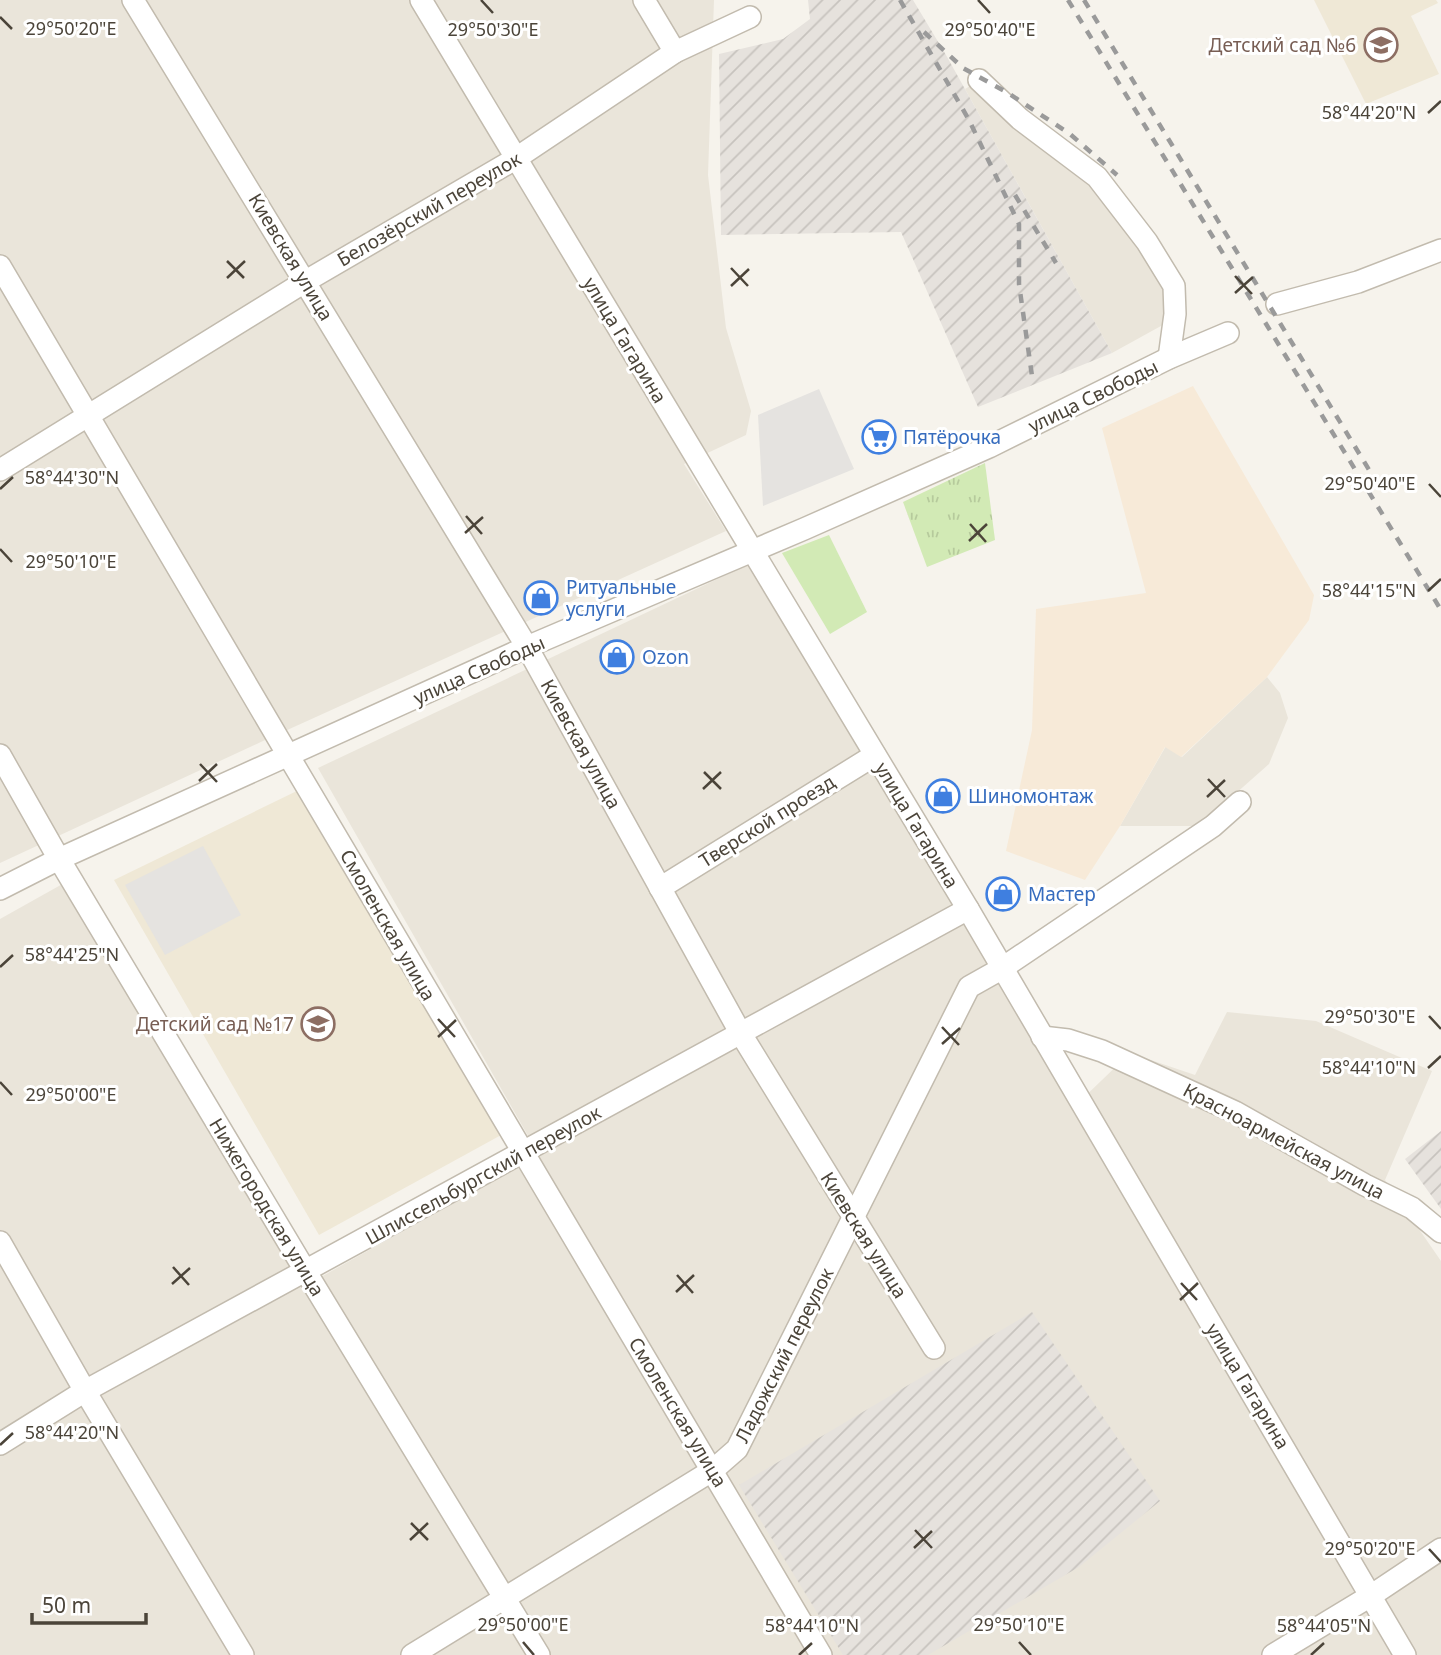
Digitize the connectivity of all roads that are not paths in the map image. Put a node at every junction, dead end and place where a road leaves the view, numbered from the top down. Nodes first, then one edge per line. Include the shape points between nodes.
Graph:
1 (133, 0) edge
2 (421, 0) edge
3 (644, 0) edge
4 (750, 17) dead end
5 (675, 52) junction
6 (979, 80) dead end
7 (515, 159) junction
8 (1441, 250) edge
9 (0, 266) edge
10 (306, 281) junction
11 (1277, 304) dead end
12 (1227, 333) dead end
13 (1169, 358) junction
14 (88, 416) junction
15 (0, 470) edge
16 (752, 551) junction
17 (527, 647) junction
18 (0, 755) edge
19 (875, 755) junction
20 (289, 756) junction
21 (1240, 802) dead end
22 (59, 859) junction
23 (660, 888) junction
24 (0, 889) edge
25 (968, 909) junction
26 (1001, 969) junction
27 (741, 1034) junction
28 (1042, 1037) junction
29 (522, 1153) junction
30 (853, 1217) junction
31 (1441, 1232) edge
32 (0, 1242) edge
33 (306, 1272) junction
34 (934, 1348) dead end
35 (85, 1391) junction
36 (0, 1444) edge
37 (713, 1471) junction
38 (1441, 1549) edge
39 (1372, 1595) junction
40 (507, 1598) junction
41 (243, 1655) edge
42 (412, 1655) edge
43 (539, 1655) edge
44 (821, 1655) edge
45 (1273, 1655) edge
46 (1405, 1655) edge

1 - 10 street, Киевская улица
2 - 7 street, улица Гагарина
3 - 5 street
4 - 5 street, Белозёрский переулок
5 - 7 street, Белозёрский переулок
6 - 13 street via 1020,119 1097,177 1147,242 1174,286
7 - 10 street, Белозёрский переулок
7 - 16 street, улица Гагарина
8 - 11 street via 1359,282
9 - 14 street, Смоленская улица
10 - 14 street, Белозёрский переулок
10 - 17 street, Киевская улица
12 - 13 street, улица Свободы
13 - 16 street, улица Свободы via 989,447
14 - 15 street, Белозёрский переулок
14 - 20 street, Смоленская улица
16 - 17 street, улица Свободы
16 - 19 street, улица Гагарина
17 - 20 street, улица Свободы
17 - 23 street, Киевская улица
18 - 22 street, Нижегородская улица
19 - 23 street, Тверской проезд
19 - 25 street, улица Гагарина
20 - 22 street, улица Свободы
20 - 29 street, Смоленская улица
21 - 26 street, Ладожский переулок via 1213,826
22 - 24 street, улица Свободы
22 - 33 street, Нижегородская улица
23 - 27 street, Киевская улица
25 - 26 street, улица Гагарина
25 - 27 street, Шлиссельбургский переулок
26 - 28 street, улица Гагарина
26 - 30 street, Ладожский переулок via 969,987
27 - 29 street, Шлиссельбургский переулок
27 - 30 street, Киевская улица
28 - 31 street, Красноармейская улица via 1102,1051 1235,1112 1412,1208
28 - 39 street, улица Гагарина
29 - 33 street, Шлиссельбургский переулок
29 - 37 street, Смоленская улица
30 - 34 street, Киевская улица
30 - 37 street, Ладожский переулок via 737,1449
32 - 35 street
33 - 35 street, Шлиссельбургский переулок
33 - 40 street, Нижегородская улица
35 - 36 street, Шлиссельбургский переулок
35 - 41 street
37 - 40 street, Ладожский переулок
37 - 44 street, Смоленская улица
38 - 39 street
39 - 45 street
39 - 46 street, улица Гагарина
40 - 42 street, Ладожский переулок
40 - 43 street, Нижегородская улица

